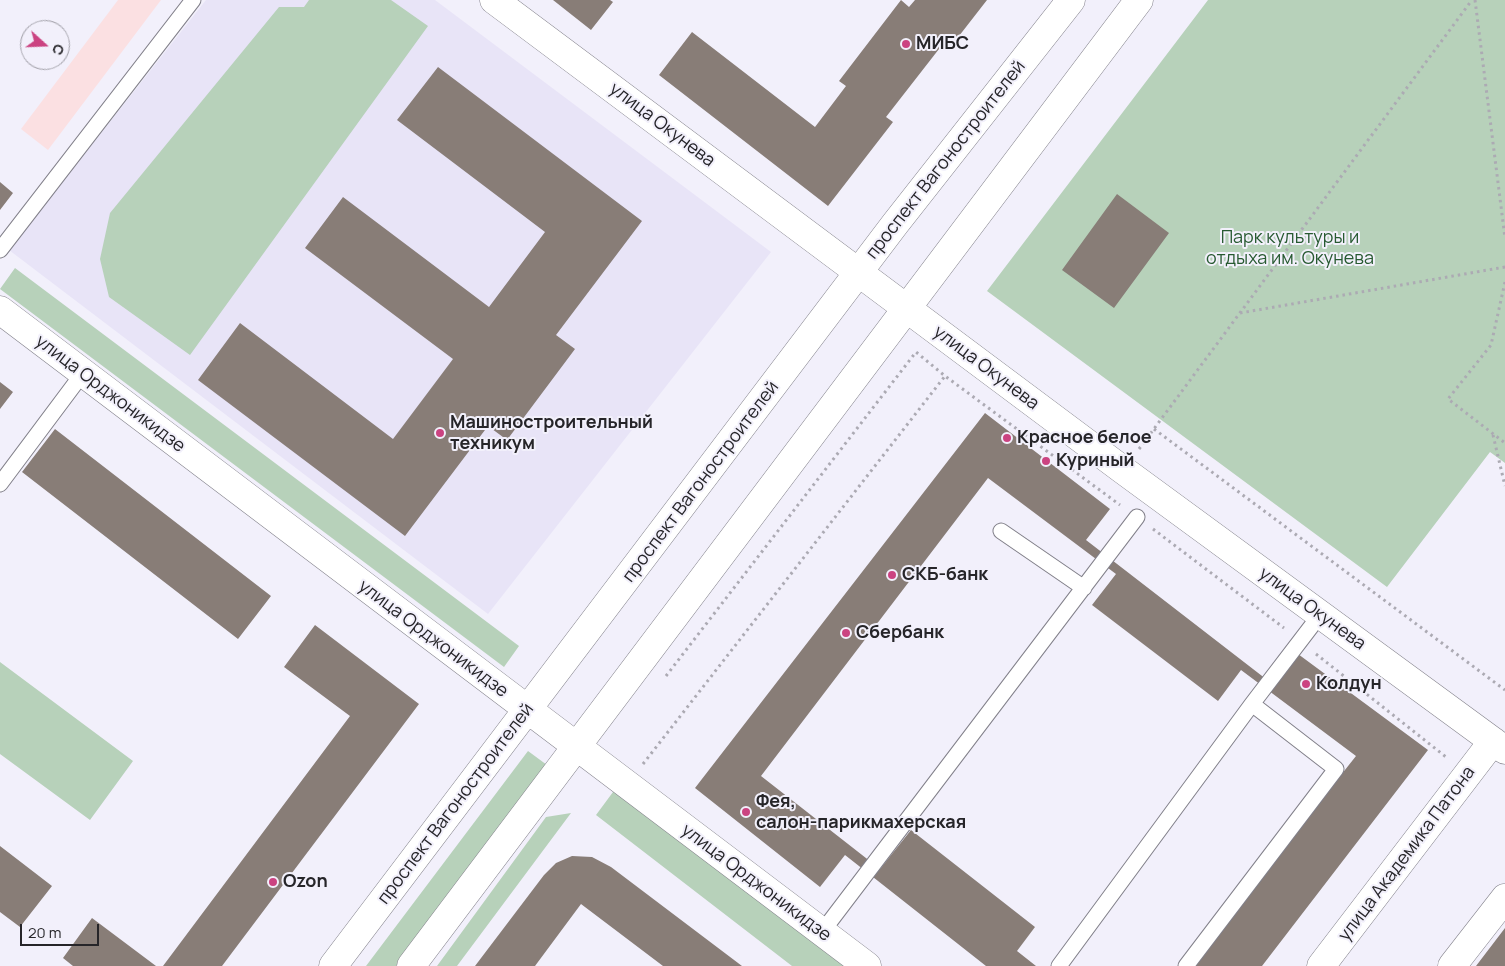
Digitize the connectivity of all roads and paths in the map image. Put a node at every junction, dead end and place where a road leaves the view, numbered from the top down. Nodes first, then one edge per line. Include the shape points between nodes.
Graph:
1 (193, 0) edge
2 (494, 0) edge
3 (1071, 0) edge
4 (1139, 0) edge
5 (1474, 0) edge
6 (1505, 238) edge
7 (0, 250) edge
8 (1505, 267) edge
9 (858, 272) junction
10 (1505, 282) edge
11 (907, 309) junction
12 (0, 310) edge
13 (1240, 313) junction
14 (83, 373) junction
15 (945, 376) junction
16 (1154, 429) junction
17 (1493, 434) junction
18 (1505, 443) edge
19 (1123, 470) junction
20 (0, 484) edge
21 (1505, 486) edge
22 (1137, 517) junction
23 (1001, 531) dead end
24 (1084, 588) junction
25 (1320, 616) junction
26 (1300, 641) junction
27 (664, 679) dead end
28 (1505, 690) edge
29 (1252, 704) junction
30 (527, 710) junction
31 (1499, 746) edge
32 (576, 747) junction
33 (1468, 775) junction
34 (627, 785) junction
35 (1505, 898) edge
36 (822, 932) junction
37 (1063, 965) edge
38 (333, 966) edge
39 (411, 966) edge
40 (867, 966) edge
41 (1186, 966) edge
42 (1321, 966) edge
43 (1452, 966) edge

1 - 7 lane
2 - 9 street, улица Окунева
3 - 9 street, проспект Вагоностроителей
4 - 11 street
5 - 6 path
5 - 13 path
8 - 13 path
9 - 11 street, улица Окунева
9 - 30 street, проспект Вагоностроителей
10 - 17 path via 1491,345 1448,399
11 - 19 street, улица Окунева
11 - 32 street
12 - 14 street, улица Орджоникидзе
13 - 16 path
14 - 20 lane
14 - 30 street, улица Орджоникидзе
15 - 22 path
15 - 27 path via 916,352
15 - 34 path
16 - 19 path
16 - 28 path
17 - 18 path
17 - 21 path
19 - 25 street, улица Окунева
22 - 24 lane
22 - 26 path
23 - 24 lane
24 - 36 lane
25 - 26 lane
25 - 31 street, улица Окунева
26 - 29 lane
26 - 33 path
29 - 37 lane
29 - 41 lane via 1336,769
30 - 32 street, улица Орджоникидзе
30 - 38 street, проспект Вагоностроителей
31 - 33 street, улица Академика Патона
32 - 34 street, улица Орджоникидзе
32 - 39 street
33 - 42 street, улица Академика Патона
34 - 36 street, улица Орджоникидзе
35 - 43 street
36 - 40 street, улица Орджоникидзе

